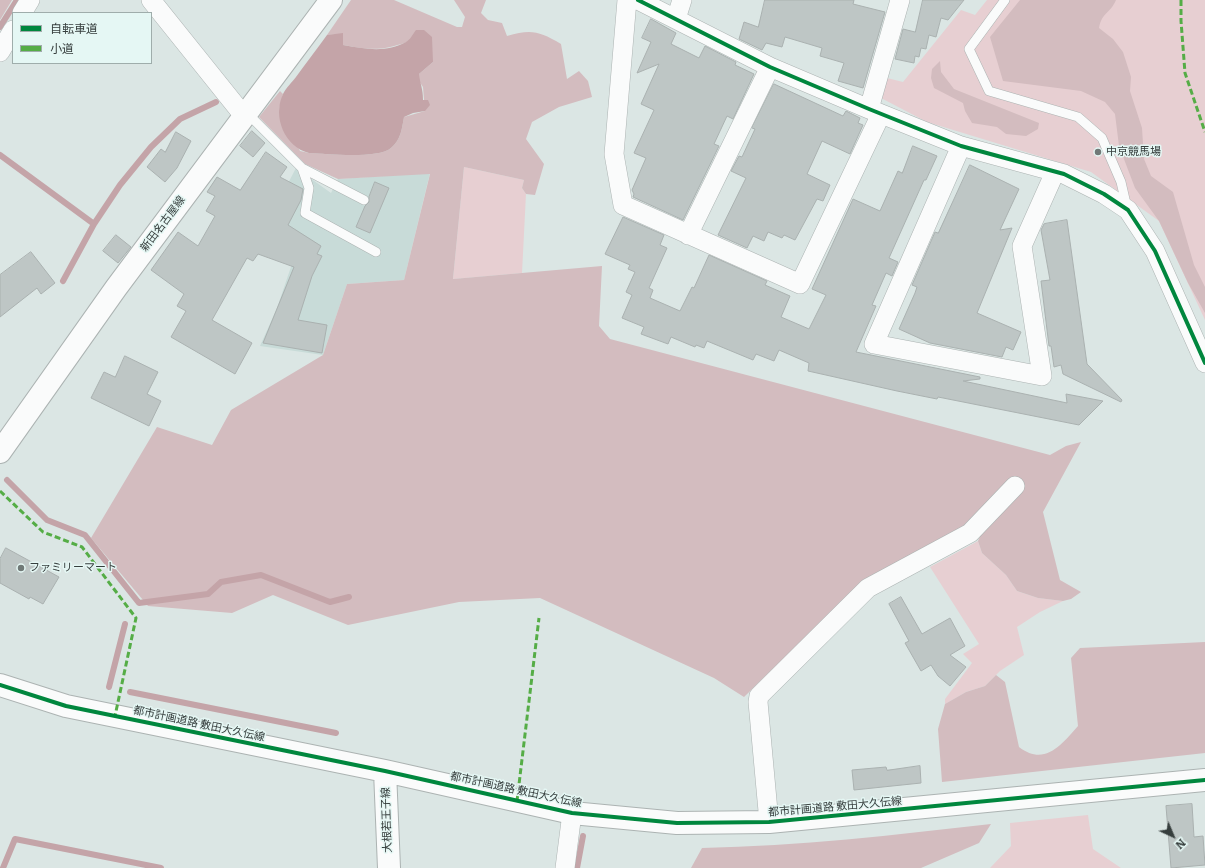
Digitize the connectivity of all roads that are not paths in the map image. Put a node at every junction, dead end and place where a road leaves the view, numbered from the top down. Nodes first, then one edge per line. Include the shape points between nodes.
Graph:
1 (30, 0) edge
2 (151, 0) edge
3 (331, 0) edge
4 (627, 0) edge
5 (638, 0) edge
6 (682, 0) edge
7 (900, 0) edge
8 (1005, 0) edge
9 (23, 12) edge
10 (676, 19) junction
11 (12, 32) edge
12 (0, 52) edge
13 (770, 67) junction
14 (875, 112) junction
15 (245, 114) junction
16 (961, 146) junction
17 (302, 168) junction
18 (1055, 172) junction
19 (364, 200) dead end
20 (1128, 210) junction
21 (688, 235) junction
22 (376, 252) dead end
23 (1205, 363) edge
24 (0, 452) edge
25 (1015, 486) dead end
26 (0, 685) edge
27 (385, 771) junction
28 (1205, 780) edge
29 (572, 813) junction
30 (770, 822) junction
31 (388, 868) edge
32 (565, 868) edge

1 - 9 street
2 - 15 street
3 - 15 street, 新田名古屋線
4 - 21 street via 614,154 623,205
5 - 10 street
6 - 10 street
7 - 14 street
8 - 20 lane via 969,49 989,91 1078,117 1102,138 1121,182
10 - 13 street
11 - 12 street
13 - 14 street
13 - 21 street
14 - 16 street
14 - 21 street via 800,284
15 - 17 lane
15 - 24 street, 新田名古屋線 via 116,288
16 - 18 street
16 - 18 street via 874,344 1042,376 1022,246
17 - 19 lane
17 - 22 lane via 309,188 305,213
18 - 20 street via 1104,194
20 - 23 street via 1155,251
25 - 30 street via 970,533 868,588 759,696
26 - 27 street, 都市計画道路 敷田大久伝線 via 66,706
27 - 29 street, 都市計画道路 敷田大久伝線
27 - 31 street, 大根若王子線
28 - 30 street, 都市計画道路 敷田大久伝線
29 - 30 street, 都市計画道路 敷田大久伝線 via 677,823
29 - 32 street

